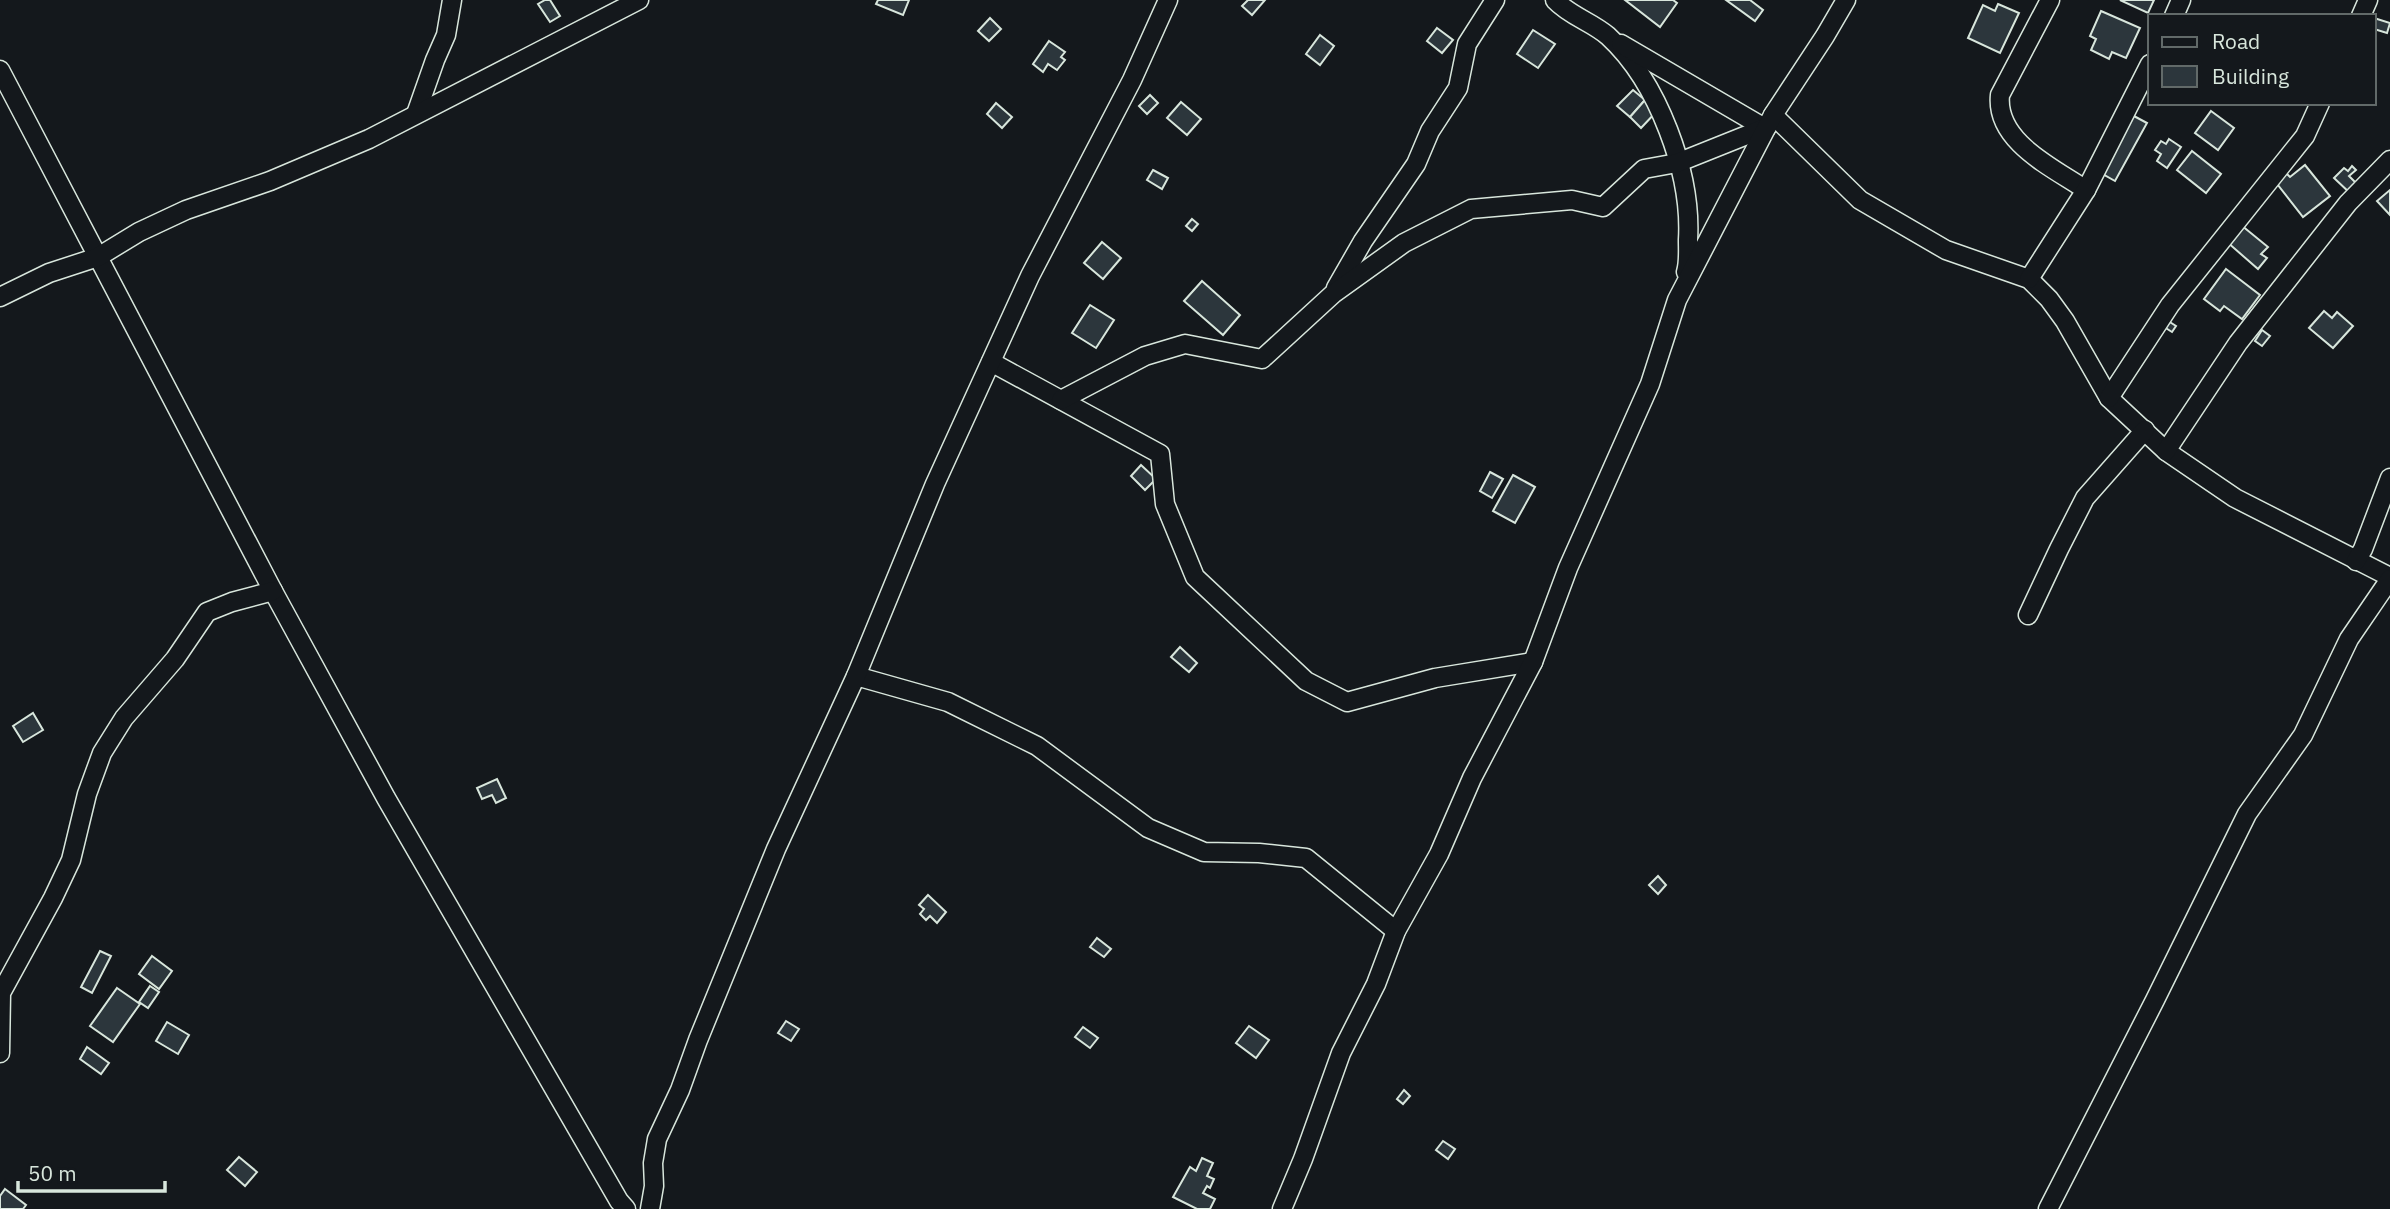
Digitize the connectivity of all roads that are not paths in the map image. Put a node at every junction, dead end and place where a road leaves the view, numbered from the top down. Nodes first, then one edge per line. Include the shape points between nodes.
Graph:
1 (452, 0) edge
2 (639, 0) edge
3 (1167, 0) edge
4 (1495, 0) edge
5 (1555, 0) edge
6 (1846, 0) edge
7 (2050, 0) edge
8 (1608, 36) junction
9 (2148, 68) edge
10 (0, 70) edge
11 (2319, 105) edge
12 (416, 114) junction
13 (1768, 123) junction
14 (2390, 160) edge
15 (1677, 163) junction
16 (2086, 190) junction
17 (98, 257) junction
18 (2029, 279) junction
19 (1686, 282) junction
20 (1332, 293) junction
21 (0, 297) edge
22 (991, 362) junction
23 (2109, 398) junction
24 (1061, 400) junction
25 (2145, 430) junction
26 (2166, 451) junction
27 (2390, 478) edge
28 (2356, 561) junction
29 (2390, 578) edge
30 (273, 591) junction
31 (2028, 615) dead end
32 (1534, 662) junction
33 (856, 676) junction
34 (1396, 931) junction
35 (0, 1053) edge
36 (620, 1206) edge
37 (650, 1209) edge
38 (1282, 1209) edge
39 (2048, 1209) edge

1 - 12 street via 446,35
2 - 12 street
3 - 22 street via 1132,80 1030,276
4 - 20 street via 1467,44 1458,88 1430,131 1416,164
5 - 8 street
6 - 13 street
7 - 16 street via 2000,95 1999,109 2023,147
8 - 13 street
8 - 15 street via 1644,80 1663,116
9 - 16 street
10 - 17 street
11 - 23 street via 2305,136 2170,305
12 - 17 street via 270,181 174,215
13 - 15 street
13 - 18 street via 1866,205 1961,257
13 - 19 street
14 - 26 street via 2348,203 2238,343
15 - 19 street via 1689,215
15 - 20 street via 1644,169 1603,207 1572,200 1471,209 1404,243
16 - 18 street
17 - 21 street via 49,273
17 - 30 street
18 - 23 street via 2065,321
19 - 32 street via 1650,384 1568,568
20 - 24 street via 1262,359 1185,344 1145,356
22 - 24 street
22 - 33 street
23 - 25 street
24 - 32 street via 1160,454 1165,504 1195,577 1306,681 1347,702 1435,678
25 - 26 street
25 - 31 street via 2085,498
26 - 28 street via 2235,498
27 - 28 street
28 - 29 street
29 - 39 street via 2350,639 2303,735 2246,814
30 - 35 street via 207,612 102,753 71,860 1,993
30 - 36 street
32 - 34 street
33 - 34 street via 948,702 1037,746 1148,828 1204,852 1306,858
33 - 37 street via 776,849 657,1139
34 - 38 street via 1376,984 1341,1053

